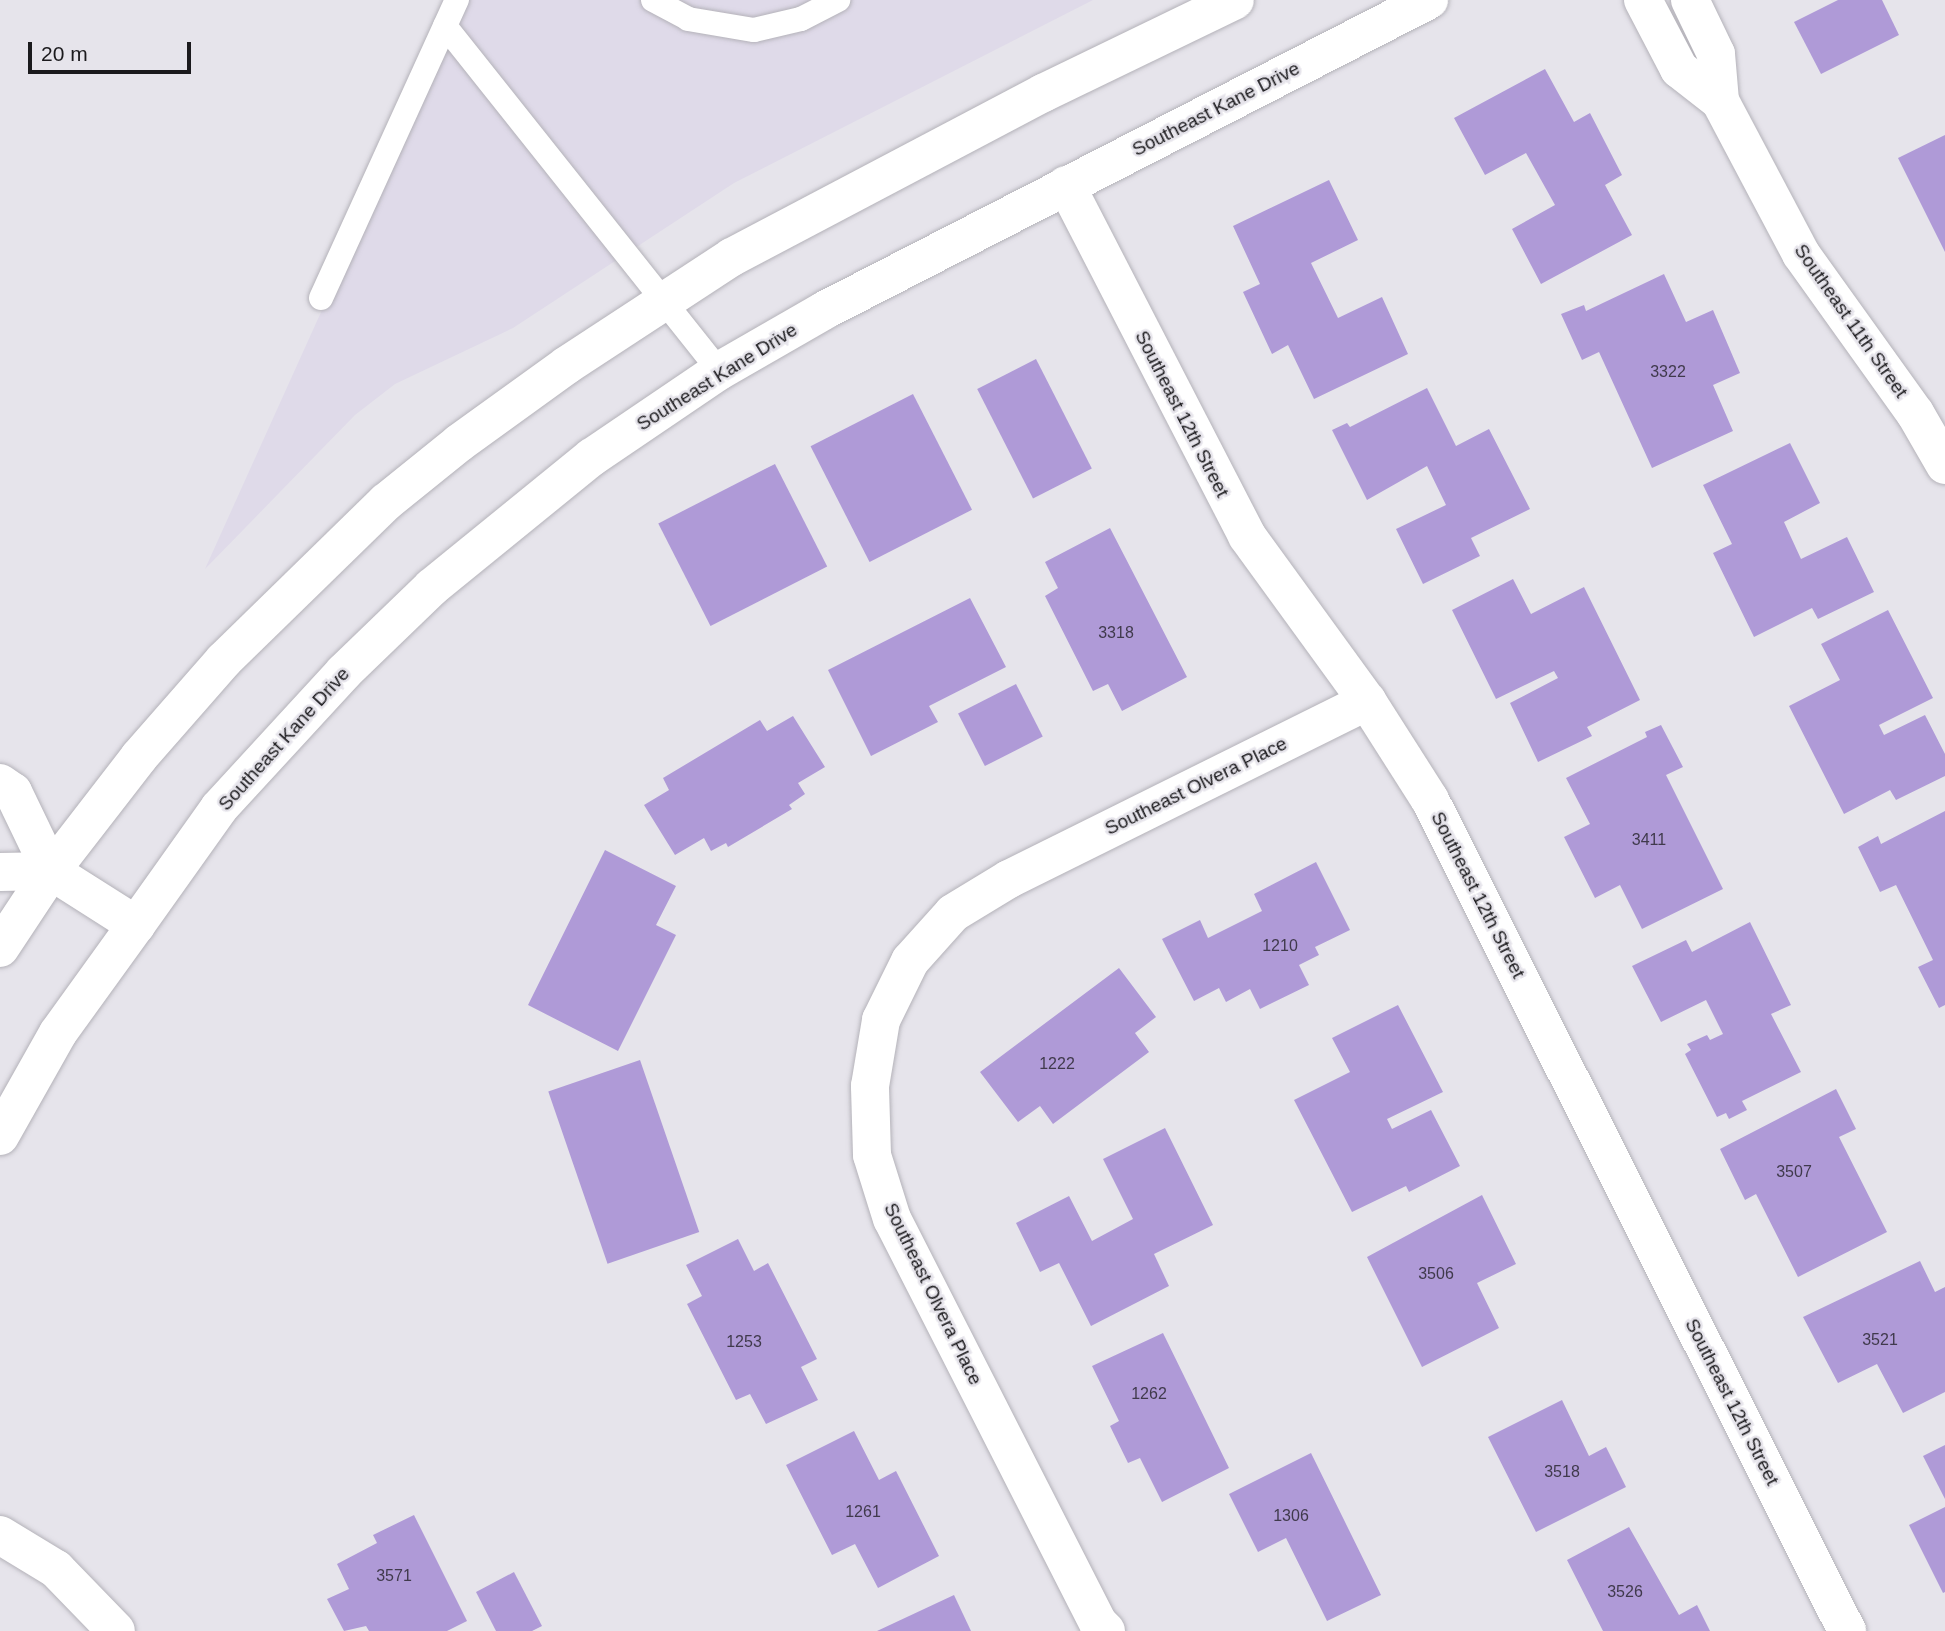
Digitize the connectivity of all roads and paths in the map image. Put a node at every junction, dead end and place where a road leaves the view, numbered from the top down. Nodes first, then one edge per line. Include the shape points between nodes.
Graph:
1 (457, 0) edge
2 (653, 0) edge
3 (838, 0) edge
4 (1235, 0) edge
5 (1429, 0) edge
6 (1643, 0) edge
7 (1690, 0) edge
8 (445, 26) junction
9 (1720, 101) junction
10 (1066, 185) junction
11 (321, 298) dead end
12 (664, 300) junction
13 (719, 371) junction
14 (1945, 465) edge
15 (1367, 701) junction
16 (0, 783) edge
17 (51, 871) junction
18 (0, 872) edge
19 (136, 925) junction
20 (0, 948) edge
21 (0, 1136) edge
22 (0, 1535) edge
23 (116, 1631) edge
24 (1106, 1631) edge
25 (1847, 1631) edge

1 - 8 lane
2 - 3 lane via 688,19 754,30 801,19
4 - 12 main road via 817,210
5 - 10 main road, Southeast Kane Drive
6 - 9 main road, Southeast 11th Street via 1679,69
7 - 9 main road, Southeast 11th Street via 1717,54
8 - 11 lane
8 - 12 lane
9 - 14 main road, Southeast 11th Street via 1801,254 1915,413
10 - 13 main road, Southeast Kane Drive via 825,310
10 - 15 main road, Southeast 12th Street via 1247,536
12 - 13 lane
12 - 17 main road via 458,443 376,511 225,660 139,757
13 - 19 main road, Southeast Kane Drive via 592,457 432,587 344,672 219,808
15 - 24 main road, Southeast Olvera Place via 1009,879 953,913 910,961 881,1020 870,1086 872,1155 892,1219
15 - 25 main road, Southeast 12th Street via 1430,800
16 - 17 main road via 13,792
17 - 18 main road
17 - 19 main road
17 - 20 main road
19 - 21 main road, Southeast Kane Drive via 58,1033
22 - 23 main road via 56,1569

